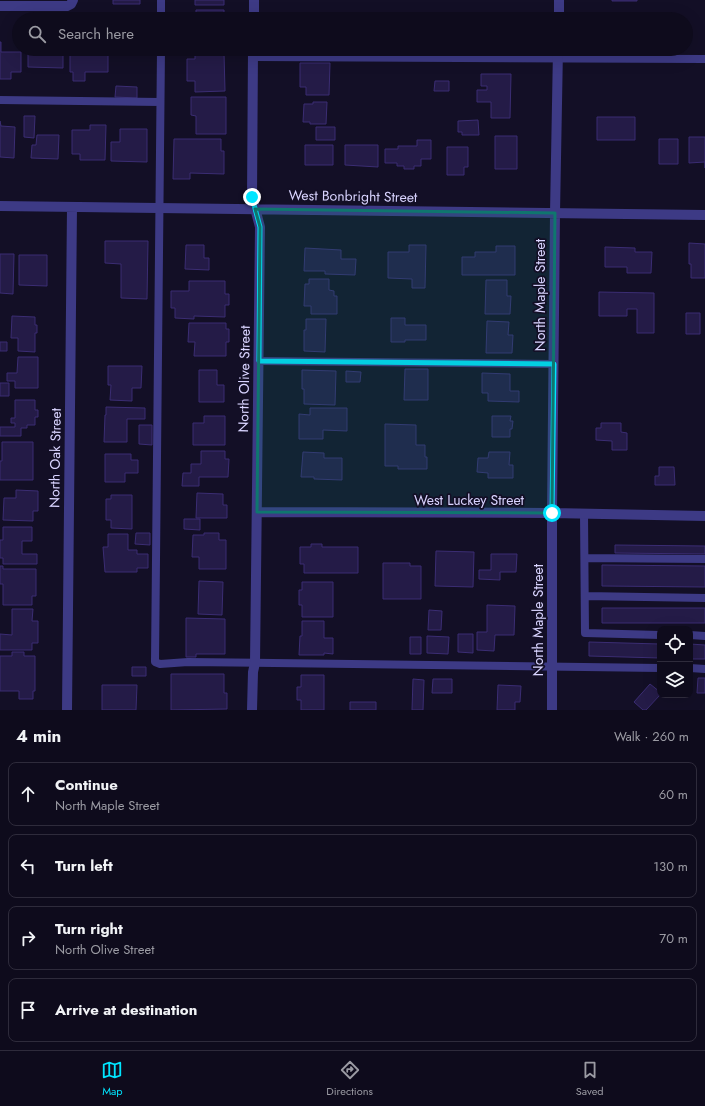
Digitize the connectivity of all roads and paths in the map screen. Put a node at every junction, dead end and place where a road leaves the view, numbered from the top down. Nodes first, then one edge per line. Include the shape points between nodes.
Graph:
1 (161, 0) edge
2 (254, 0) edge
3 (559, 0) edge
4 (72, 2) edge
5 (0, 6) edge
6 (161, 12) edge
7 (254, 12) edge
8 (559, 12) edge
9 (161, 56) edge
10 (253, 56) edge
11 (558, 56) edge
12 (617, 56) edge
13 (705, 59) edge
14 (0, 100) edge
15 (160, 102) junction
16 (0, 206) edge
17 (72, 207) junction
18 (160, 208) junction
19 (255, 209) junction
20 (555, 213) junction
21 (705, 215) edge
22 (259, 361) junction
23 (554, 364) junction
24 (257, 512) junction
25 (552, 513) junction
26 (584, 514) junction
27 (705, 516) edge
28 (585, 558) junction
29 (705, 559) edge
30 (585, 596) junction
31 (705, 598) edge
32 (657, 635) edge
33 (693, 635) edge
34 (705, 636) edge
35 (255, 663) junction
36 (552, 665) junction
37 (657, 668) edge
38 (693, 668) edge
39 (705, 669) edge
40 (67, 710) edge
41 (252, 710) edge
42 (552, 710) edge

1 - 6 lane
2 - 7 street
3 - 8 street
4 - 5 street via 67,6
9 - 15 lane
10 - 19 street, North Olive Street via 252,197
11 - 20 street, North Maple Street
12 - 13 lane
14 - 15 lane
15 - 18 lane
16 - 17 street, West Bonbright Street
17 - 18 street, West Bonbright Street
17 - 40 street, North Oak Street
18 - 19 street, West Bonbright Street
18 - 35 lane via 155,662
19 - 20 street, West Bonbright Street
19 - 22 street, North Olive Street via 260,227
20 - 21 street, West Bonbright Street
20 - 23 street, North Maple Street
22 - 23 lane
22 - 24 street, North Olive Street
23 - 25 street, North Maple Street
24 - 25 street, West Luckey Street
24 - 35 street, North Olive Street
25 - 26 street, West Luckey Street
25 - 36 street, North Maple Street
26 - 27 street, West Luckey Street
26 - 28 lane
28 - 29 lane
28 - 30 lane
30 - 31 lane
30 - 32 lane via 585,633
33 - 34 lane
35 - 36 lane
35 - 41 street, North Olive Street
36 - 37 lane
36 - 42 street, North Maple Street
38 - 39 lane

